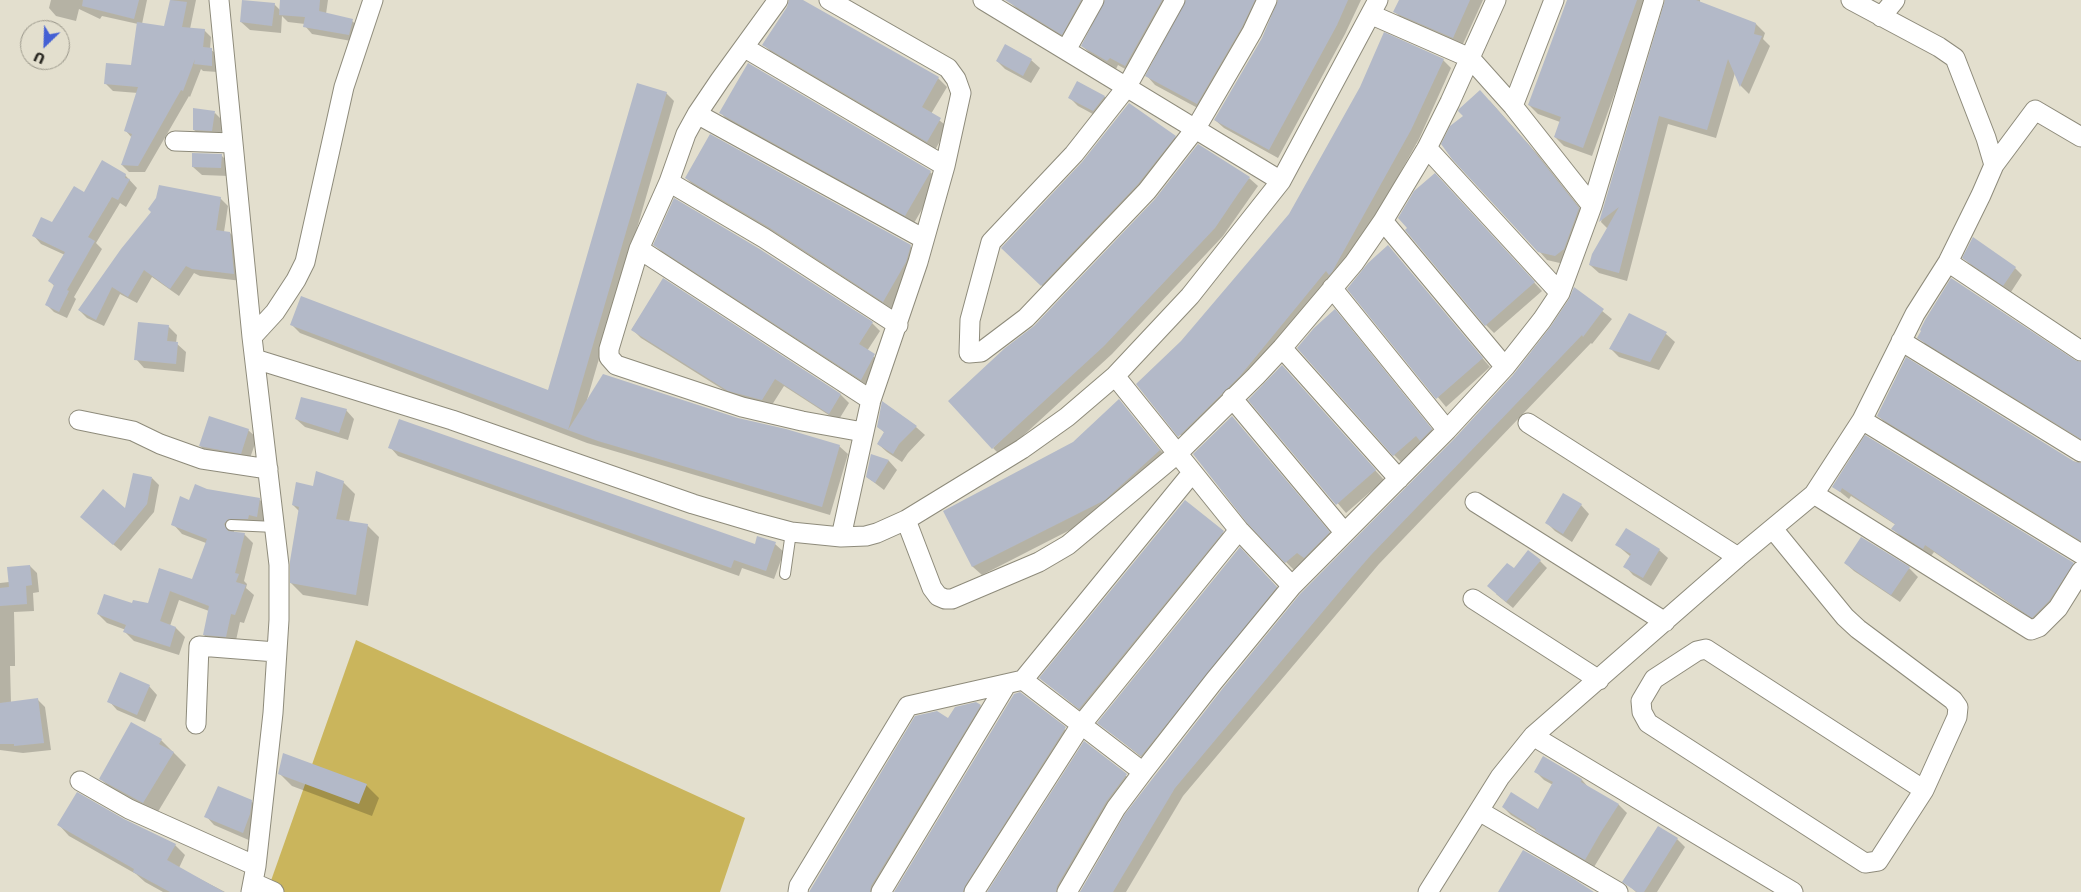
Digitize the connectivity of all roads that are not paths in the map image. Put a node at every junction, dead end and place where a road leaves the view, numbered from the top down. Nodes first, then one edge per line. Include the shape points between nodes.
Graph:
1 (219, 0) edge
2 (373, 0) edge
3 (778, 0) edge
4 (829, 0) edge
5 (983, 0) edge
6 (1094, 0) edge
7 (1175, 0) edge
8 (1267, 0) edge
9 (1496, 0) edge
10 (1554, 0) edge
11 (1654, 0) edge
12 (1851, 0) edge
13 (1895, 0) edge
14 (1003, 5) edge
15 (1375, 7) edge
16 (1882, 17) junction
17 (745, 48) junction
18 (1066, 50) junction
19 (1470, 58) junction
20 (1126, 88) junction
21 (1513, 106) junction
22 (697, 114) junction
23 (1196, 128) junction
24 (2081, 137) edge
25 (175, 141) dead end
26 (233, 143) junction
27 (1427, 148) junction
28 (1994, 165) junction
29 (945, 166) junction
30 (1281, 181) junction
31 (669, 182) junction
32 (1592, 206) junction
33 (1383, 221) junction
34 (924, 239) junction
35 (639, 249) junction
36 (1948, 262) junction
37 (1332, 288) junction
38 (1560, 293) junction
39 (898, 326) junction
40 (252, 337) junction
41 (1901, 341) junction
42 (1282, 348) junction
43 (2081, 351) edge
44 (255, 359) junction
45 (1505, 366) junction
46 (1115, 376) junction
47 (1232, 398) junction
48 (871, 400) junction
49 (80, 420) dead end
50 (1862, 420) junction
51 (1528, 423) dead end
52 (1447, 430) junction
53 (862, 432) junction
54 (2081, 452) edge
55 (1177, 454) junction
56 (268, 469) junction
57 (1192, 473) junction
58 (1399, 479) junction
59 (1814, 494) junction
60 (1475, 502) dead end
61 (906, 520) junction
62 (231, 525) dead end
63 (276, 527) junction
64 (1772, 528) junction
65 (1239, 530) junction
66 (791, 532) junction
67 (1344, 532) junction
68 (841, 537) junction
69 (2081, 554) edge
70 (1738, 557) junction
71 (2081, 571) edge
72 (785, 574) dead end
73 (1292, 586) junction
74 (1473, 599) dead end
75 (1665, 622) junction
76 (276, 652) junction
77 (1599, 680) junction
78 (1014, 682) junction
79 (196, 724) dead end
80 (1081, 725) junction
81 (1533, 736) junction
82 (1143, 772) junction
83 (80, 781) dead end
84 (1924, 790) junction
85 (1479, 811) junction
86 (254, 880) edge
87 (1431, 891) edge
88 (274, 892) edge
89 (798, 892) edge
90 (882, 892) edge
91 (974, 892) edge
92 (1067, 892) edge
93 (1618, 892) edge
94 (1793, 892) edge

1 - 26 street
2 - 40 street via 344,88 305,262 275,312
3 - 17 street
4 - 29 street via 948,68 956,79 961,93
5 - 14 street
6 - 18 street
7 - 20 street
8 - 23 street
9 - 19 street
10 - 21 street
11 - 32 street
12 - 16 street
13 - 16 street
14 - 18 street
15 - 19 street
15 - 30 street
16 - 28 street via 1954,58
17 - 22 street
17 - 29 street
18 - 20 street
19 - 21 street
19 - 27 street
20 - 23 street
20 - 23 street via 1074,154 991,242 970,320 969,353 981,352 1026,318 1147,191
21 - 32 street
22 - 31 street via 686,134
22 - 34 street
23 - 30 street
24 - 28 street via 2035,110
25 - 26 street
26 - 40 street
27 - 33 street
27 - 38 street
28 - 36 street
29 - 34 street
30 - 46 street via 1190,296
31 - 35 street
31 - 39 street via 764,238
32 - 38 street
33 - 37 street
33 - 45 street
34 - 39 street
35 - 48 street
35 - 53 street via 609,349 609,357 616,365 742,407
36 - 41 street via 1914,314
36 - 43 street
37 - 42 street
37 - 52 street
38 - 45 street
39 - 48 street
40 - 44 street
41 - 50 street
41 - 54 street
42 - 47 street
42 - 58 street
44 - 56 street
44 - 66 street via 452,420 693,504
45 - 52 street
46 - 55 street
46 - 61 street via 1052,428
47 - 55 street
47 - 67 street
48 - 53 street
49 - 56 street via 133,431 202,459
50 - 59 street
50 - 69 street
51 - 70 street
52 - 58 street
53 - 68 street
55 - 57 street
55 - 61 street via 1068,545 1039,562 952,599 938,596 932,588
56 - 63 street
57 - 65 street
57 - 78 street
58 - 67 street
59 - 64 street
59 - 71 street via 2031,630 2040,627 2058,608
60 - 75 street
61 - 68 street via 866,536
62 - 63 lane
63 - 76 street via 280,565
64 - 70 street
64 - 84 street via 1858,629 1958,707 1957,717
65 - 73 street
65 - 80 street
66 - 68 street
66 - 72 lane
67 - 73 street
70 - 75 street
73 - 82 street
74 - 77 street
75 - 77 street
76 - 79 street via 199,646
76 - 86 street via 273,713
77 - 81 street
78 - 80 street
78 - 89 street via 908,706
78 - 90 street
80 - 82 street
80 - 91 street
81 - 85 street via 1500,777
81 - 94 street
82 - 92 street via 1116,808
83 - 86 street
84 - 84 street via 1706,649 1697,651 1654,679 1641,701 1648,723 1865,863 1878,861
85 - 87 street
85 - 93 street
86 - 88 street

